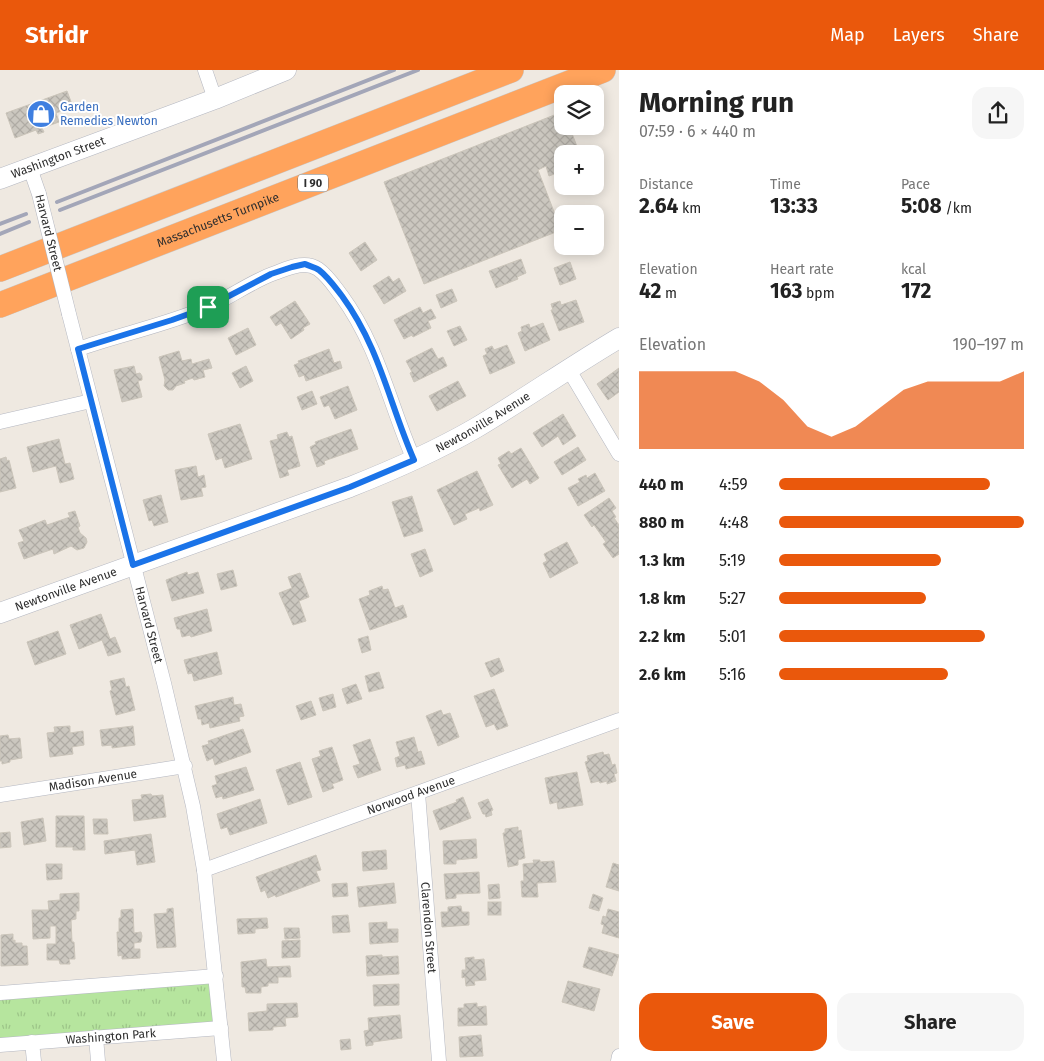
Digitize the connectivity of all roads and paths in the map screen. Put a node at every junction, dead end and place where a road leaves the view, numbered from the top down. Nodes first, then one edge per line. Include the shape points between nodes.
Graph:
1 (205, 70) edge
2 (286, 70) edge
3 (511, 70) edge
4 (604, 70) edge
5 (216, 99) junction
6 (30, 168) junction
7 (0, 179) edge
8 (0, 269) edge
9 (0, 304) edge
10 (619, 338) edge
11 (78, 349) junction
12 (569, 370) junction
13 (91, 401) junction
14 (0, 422) edge
15 (619, 454) edge
16 (414, 460) junction
17 (133, 565) junction
18 (0, 613) edge
19 (619, 720) edge
20 (185, 766) junction
21 (418, 793) junction
22 (0, 795) edge
23 (204, 870) junction
24 (216, 976) junction
25 (0, 992) edge
26 (221, 1028) junction
27 (96, 1037) junction
28 (32, 1042) junction
29 (0, 1045) edge
30 (619, 1056) edge
31 (34, 1061) edge
32 (98, 1061) edge
33 (224, 1061) edge
34 (439, 1061) edge
35 (618, 1061) edge

1 - 5 street
2 - 5 main road, Washington Street
3 - 8 highway
4 - 9 highway, Massachusetts Turnpike / I 90
5 - 6 main road, Washington Street
6 - 7 main road, Washington Street
6 - 11 street, Harvard Street, bridge
10 - 12 main road, Newtonville Avenue
11 - 13 street, Harvard Street
11 - 16 street via 208,307 271,274 305,264 318,269 331,282 369,340
12 - 15 street
12 - 16 main road, Newtonville Avenue via 475,429
13 - 14 street
13 - 17 street, Harvard Street
16 - 17 main road, Newtonville Avenue via 350,487
17 - 18 main road, Newtonville Avenue
17 - 20 street, Harvard Street
19 - 21 street, Norwood Avenue
20 - 22 street, Madison Avenue
20 - 23 street, Harvard Street
21 - 23 street, Norwood Avenue
21 - 34 street, Clarendon Street
23 - 24 street, Harvard Street
24 - 25 street
24 - 26 street, Harvard Street
26 - 27 street, Washington Park
26 - 33 street, Harvard Street
27 - 28 street, Washington Park
27 - 32 street
28 - 29 street, Washington Park
28 - 31 street
30 - 35 street

